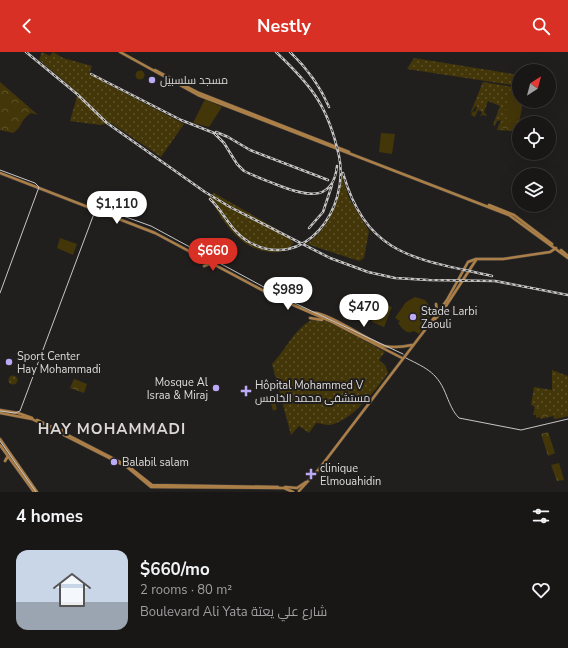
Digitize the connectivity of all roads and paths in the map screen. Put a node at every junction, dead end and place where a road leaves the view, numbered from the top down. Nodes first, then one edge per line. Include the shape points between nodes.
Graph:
1 (120, 52) edge
2 (123, 52) edge
3 (234, 103) dead end
4 (236, 107) junction
5 (0, 173) edge
6 (86, 205) junction
7 (508, 207) dead end
8 (507, 212) junction
9 (512, 215) junction
10 (556, 248) junction
11 (568, 257) edge
12 (202, 258) junction
13 (476, 260) junction
14 (212, 263) junction
15 (269, 294) junction
16 (277, 298) junction
17 (436, 304) dead end
18 (438, 313) junction
19 (313, 314) junction
20 (310, 318) dead end
21 (333, 323) junction
22 (428, 326) junction
23 (413, 345) junction
24 (402, 358) junction
25 (0, 410) edge
26 (0, 413) edge
27 (62, 433) junction
28 (0, 439) edge
29 (0, 445) edge
30 (8, 455) junction
31 (4, 461) dead end
32 (308, 481) junction
33 (284, 488) junction
34 (296, 488) junction
35 (299, 491) edge
36 (34, 492) edge
37 (37, 492) edge
38 (289, 492) edge
39 (293, 492) edge

1 - 9 main road via 198,95
2 - 4 main road via 190,89
3 - 4 main road
4 - 8 main road
5 - 6 main road
6 - 12 main road via 155,233
6 - 19 main road via 155,231
7 - 8 main road
8 - 9 main road
9 - 10 main road
10 - 11 main road
10 - 13 main road via 550,252 510,258
12 - 14 main road
12 - 14 main road via 203,266
13 - 18 main road via 468,262
13 - 22 main road via 442,312
14 - 15 main road
15 - 16 main road
15 - 16 main road via 270,300
16 - 19 main road
17 - 18 main road
18 - 22 main road
19 - 21 main road
19 - 23 main road via 384,346
20 - 21 main road
21 - 24 main road
22 - 23 main road
23 - 24 main road
24 - 32 main road
25 - 27 main road via 27,415
26 - 27 main road via 30,418
27 - 33 main road via 128,468 151,487
27 - 34 main road via 128,466 152,485
28 - 37 main road
29 - 30 main road
30 - 31 main road
30 - 36 main road
32 - 34 main road
32 - 35 main road
33 - 38 main road
33 - 39 main road
34 - 35 main road
34 - 39 main road

